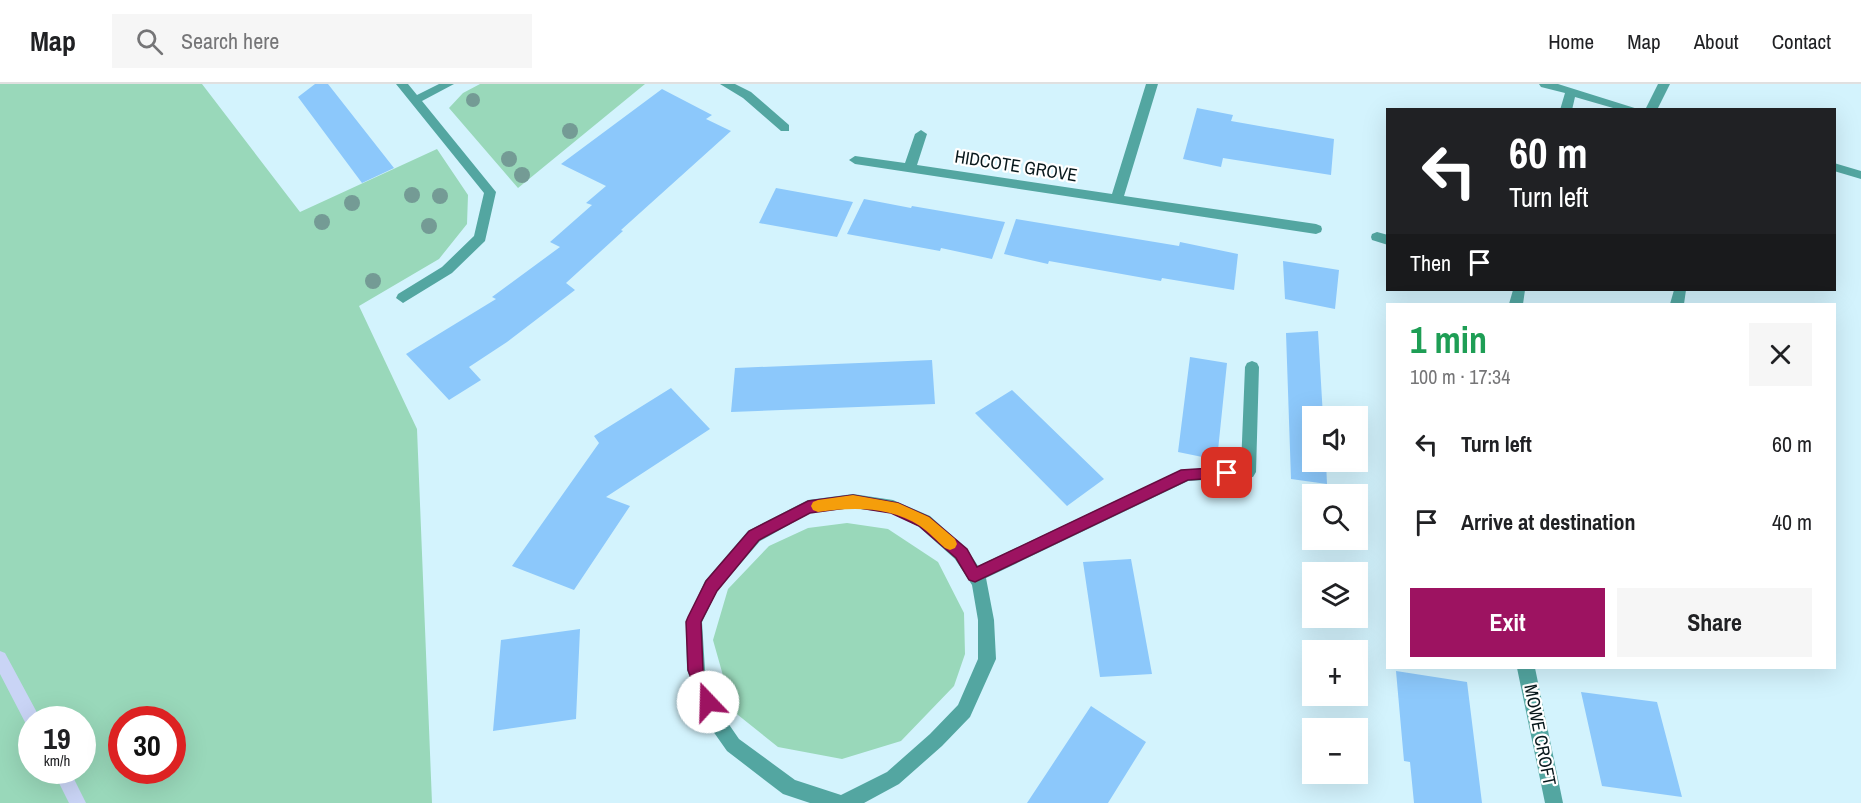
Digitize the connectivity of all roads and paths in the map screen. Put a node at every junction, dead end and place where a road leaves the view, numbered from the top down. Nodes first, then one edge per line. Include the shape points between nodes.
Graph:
1 (402, 84) edge
2 (448, 84) edge
3 (726, 84) edge
4 (1152, 84) edge
5 (1545, 84) edge
6 (1664, 84) edge
7 (1571, 91) junction
8 (414, 101) junction
9 (1567, 108) edge
10 (1628, 108) edge
11 (1652, 108) edge
12 (785, 128) dead end
13 (921, 134) dead end
14 (855, 160) dead end
15 (910, 168) junction
16 (1836, 168) edge
17 (1861, 175) edge
18 (1116, 200) junction
19 (1316, 230) dead end
20 (403, 298) dead end
21 (1252, 367) dead end
22 (975, 575) junction
23 (1526, 669) edge
24 (837, 803) edge
25 (845, 803) edge
26 (1554, 803) edge

1 - 8 street
2 - 8 street
3 - 12 street via 747,95
4 - 18 street
5 - 7 street
6 - 11 street
7 - 9 street
7 - 10 street
8 - 20 street via 490,192 480,238 447,270
13 - 15 street
14 - 15 street, HIDCOTE GROVE
15 - 18 street, HIDCOTE GROVE
16 - 17 street
18 - 19 street, HIDCOTE GROVE
21 - 22 street via 1248,472 1186,475
22 - 24 street via 961,554 924,521 893,507 853,501 808,507 754,536 711,586 694,622 696,670 714,718 734,745 790,787
22 - 25 street via 986,620 987,659 964,711 893,778
23 - 26 street, MOWE CROFT

